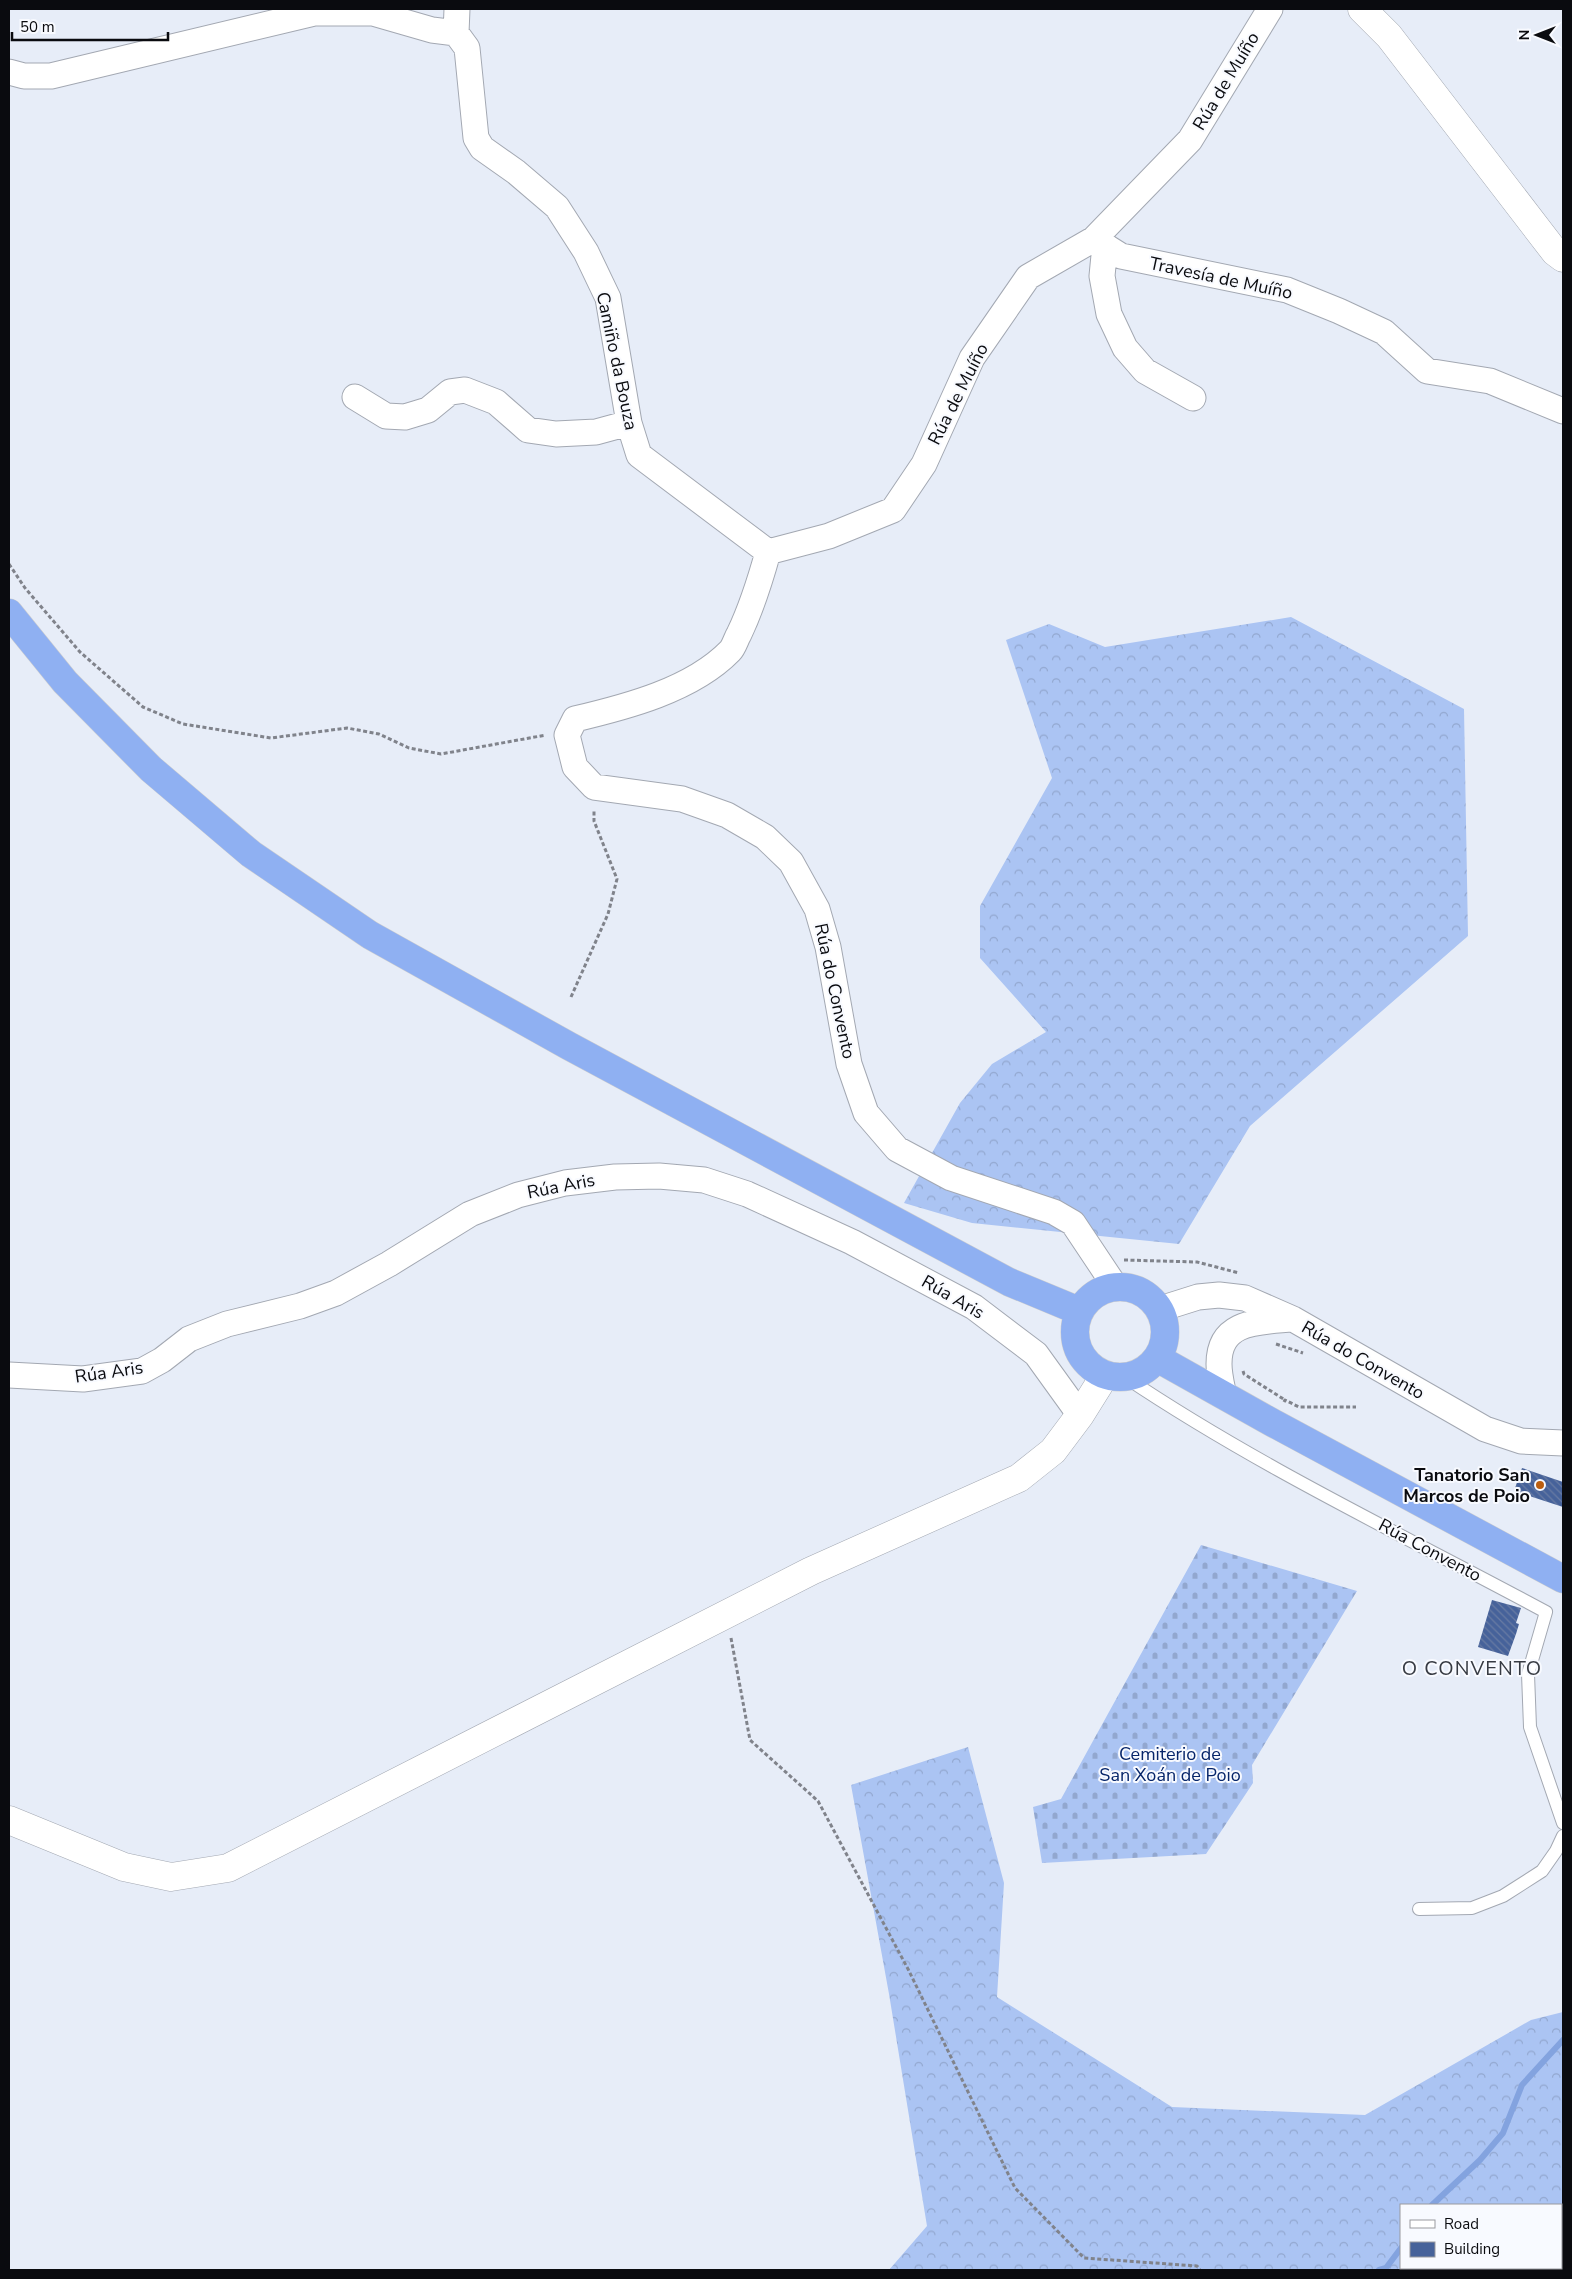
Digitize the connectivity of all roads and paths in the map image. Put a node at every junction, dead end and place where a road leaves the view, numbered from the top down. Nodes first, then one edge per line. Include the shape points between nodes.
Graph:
1 (457, 9) edge
2 (1270, 9) edge
3 (1362, 9) edge
4 (456, 33) junction
5 (9, 72) edge
6 (1100, 242) junction
7 (1563, 258) edge
8 (356, 397) dead end
9 (1193, 398) dead end
10 (1563, 411) edge
11 (629, 423) junction
12 (768, 552) junction
13 (9, 564) edge
14 (9, 613) edge
15 (567, 735) junction
16 (594, 787) junction
17 (571, 997) dead end
18 (1115, 1286) junction
19 (1160, 1309) junction
20 (1079, 1311) junction
21 (1293, 1319) junction
22 (1275, 1344) dead end
23 (1308, 1354) dead end
24 (1158, 1358) junction
25 (1241, 1366) dead end
26 (9, 1375) edge
27 (1115, 1376) junction
28 (1224, 1396) junction
29 (1286, 1400) junction
30 (1356, 1407) dead end
31 (1080, 1415) junction
32 (1273, 1423) junction
33 (1563, 1443) edge
34 (1563, 1579) edge
35 (726, 1614) junction
36 (9, 1820) edge
37 (1563, 1823) edge
38 (1563, 1836) edge
39 (1419, 1909) dead end
40 (1200, 2270) edge

1 - 4 street
2 - 6 street, Rúa de Muíño via 1190,140
3 - 7 street via 1389,36 1555,252
4 - 5 street via 432,30 374,13 314,13 51,76 24,76
4 - 11 street, Camiño da Bouza via 467,48 476,138 482,148 557,207 586,252 608,298
6 - 9 street via 1109,314 1125,348 1145,371
6 - 10 street, Travesía de Muíño via 1122,256 1287,290 1384,332 1427,371 1490,380
6 - 12 street, Rúa de Muíño via 1028,277 972,358 924,464 893,510 829,536
8 - 11 street via 386,416 405,417 428,410 450,392 465,390 496,402 528,430 556,434 596,432
11 - 12 street, Camiño da Bouza via 639,455
12 - 15 street via 753,605 731,650 694,678 660,694 575,719
13 - 15 path via 25,588 80,652 143,707 183,724 271,738 347,728 379,734 409,748 441,754 538,735
14 - 20 highway via 64,682 151,769 251,854 370,935 569,1046 1000,1277
15 - 16 street via 575,767
16 - 17 path via 594,822 617,879 608,914
16 - 18 street, Rúa do Convento via 682,799 727,815 766,837 791,862 817,909 828,947 849,1064 866,1113 897,1149 951,1178 1054,1212 1073,1223
18 - 19 highway via 1141,1291
18 - 20 highway via 1088,1299
19 - 21 street, Rúa do Convento via 1198,1297 1219,1295 1245,1298
19 - 24 highway via 1166,1334
20 - 27 highway via 1075,1326 1081,1356 1091,1367
21 - 28 street via 1242,1325 1229,1334 1222,1347 1219,1364
21 - 33 street, Rúa do Convento via 1485,1429 1521,1441
22 - 23 path
24 - 27 highway via 1138,1374
24 - 28 highway
25 - 29 path via 1244,1374
26 - 31 street, Rúa Aris via 83,1379 142,1371 189,1339 227,1324 300,1306 336,1293 470,1214 518,1194 565,1183 659,1176 704,1180 748,1194 852,1242 974,1307 1036,1354
27 - 31 street
27 - 37 lane, Rúa Convento via 1258,1458 1546,1612 1528,1674 1530,1727
28 - 32 highway
29 - 30 path via 1299,1408
29 - 32 path
31 - 35 street via 1053,1451 1019,1478 811,1571
32 - 34 highway
35 - 36 street via 228,1868 171,1877 124,1867
35 - 40 path via 750,1740 818,1801 908,1969 1015,2188 1084,2258 1196,2266
38 - 39 lane via 1542,1871 1504,1896 1472,1908

